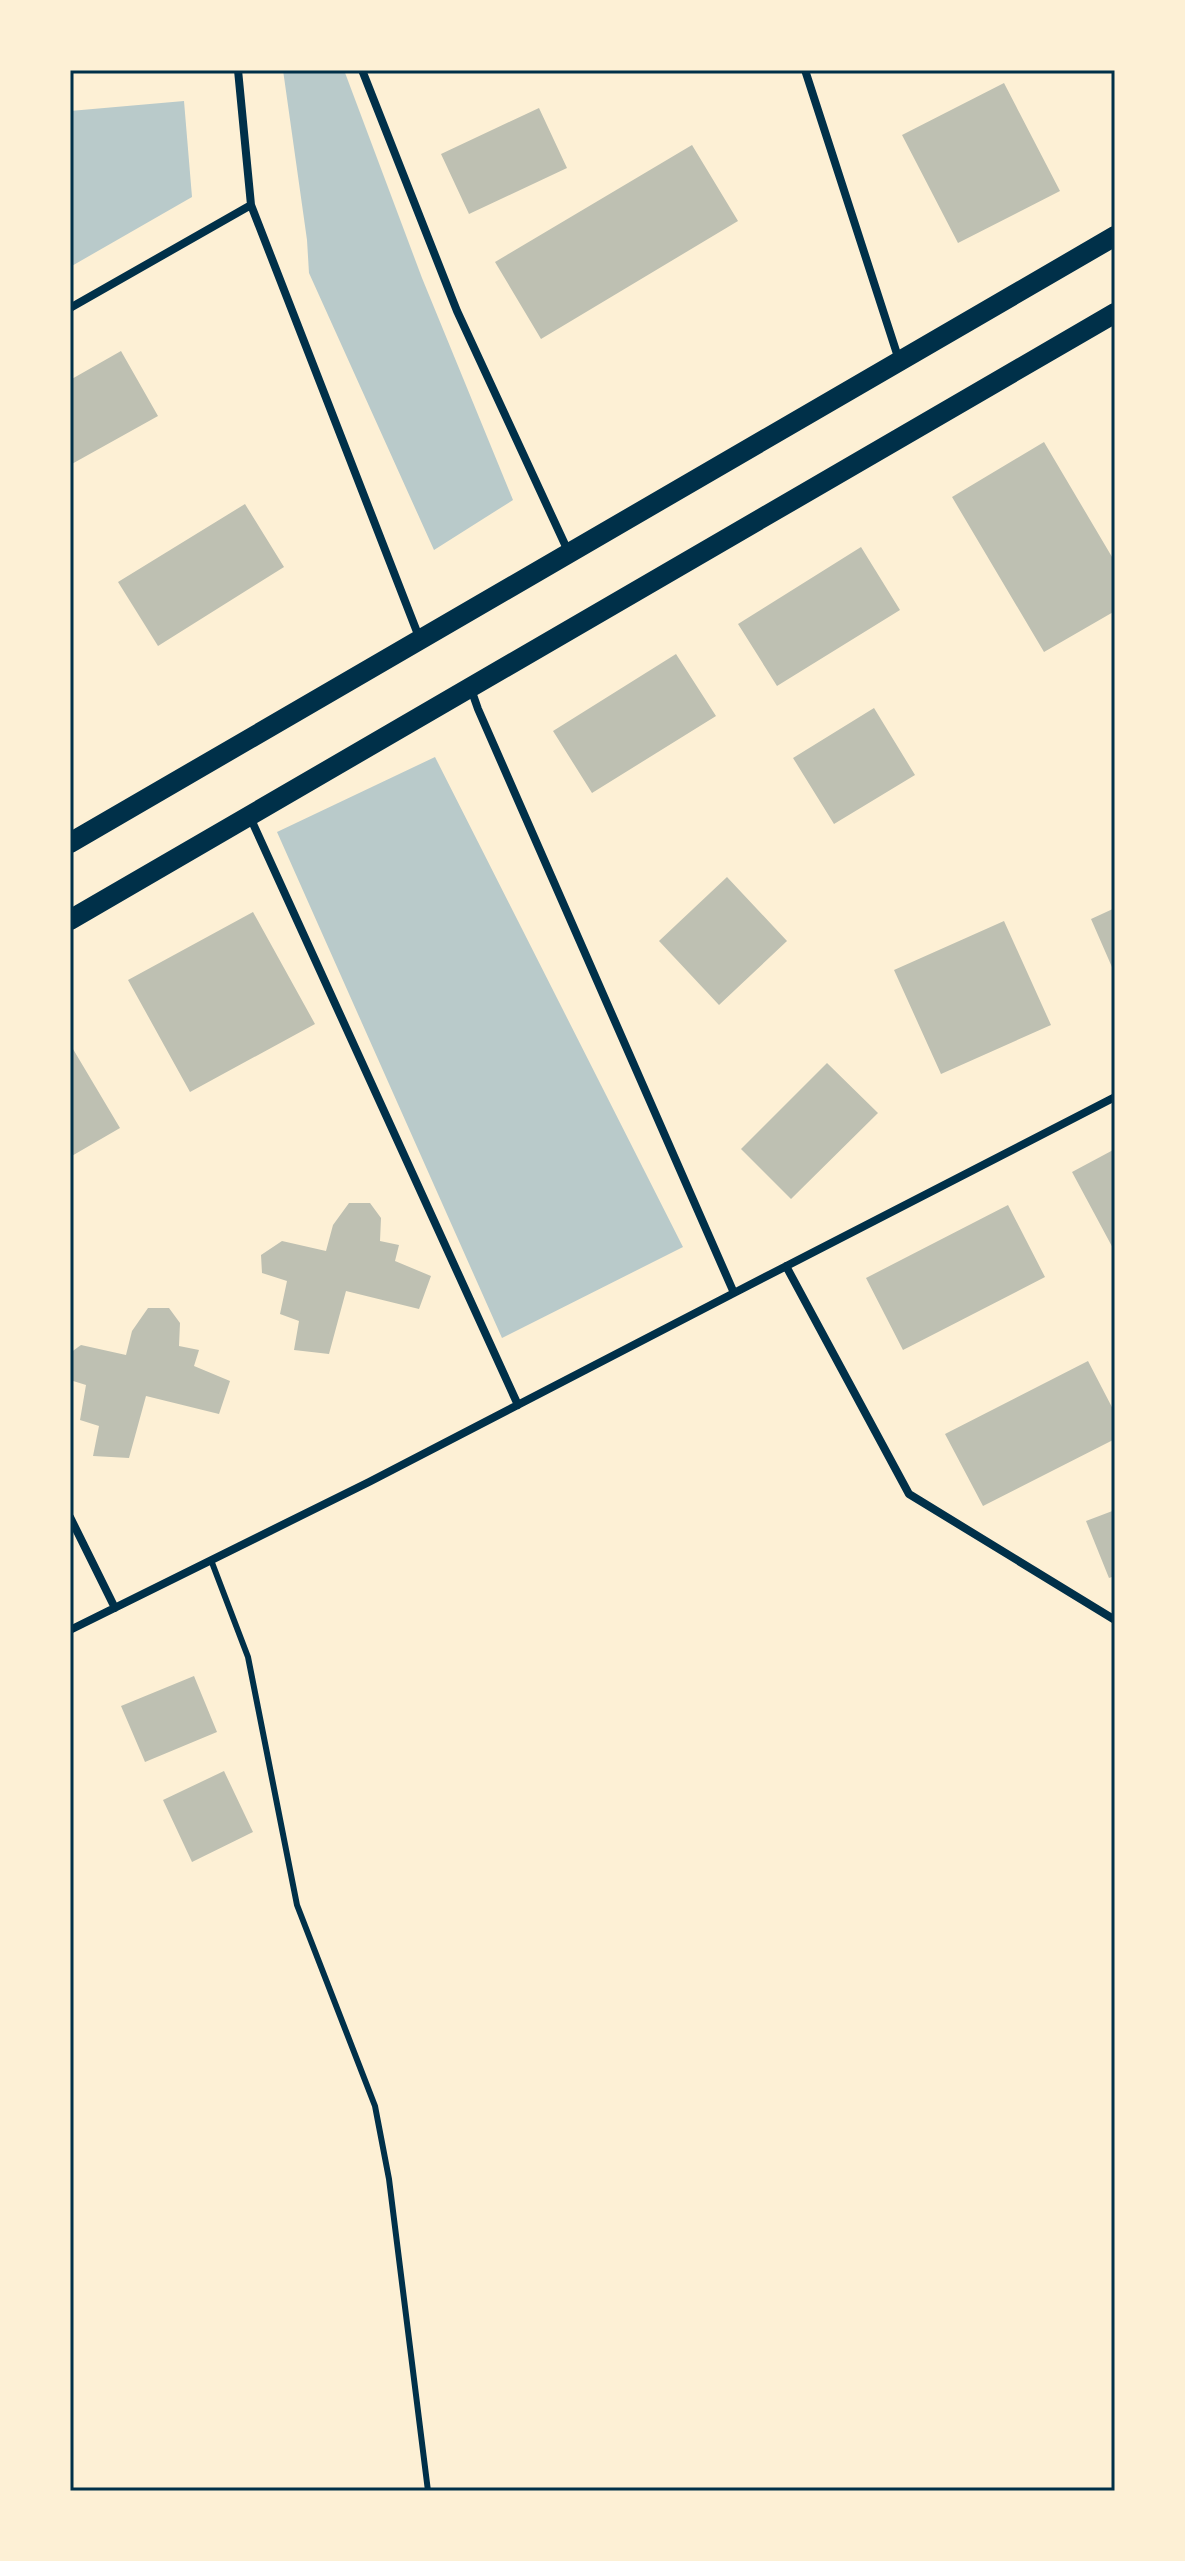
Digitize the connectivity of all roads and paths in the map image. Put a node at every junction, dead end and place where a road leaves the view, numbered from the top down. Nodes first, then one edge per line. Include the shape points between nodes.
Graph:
1 (238, 70) edge
2 (362, 70) edge
3 (805, 70) edge
4 (251, 205) junction
5 (1115, 236) edge
6 (70, 308) edge
7 (1114, 318) edge
8 (899, 361) junction
9 (569, 553) junction
10 (420, 640) junction
11 (471, 687) junction
12 (249, 816) junction
13 (70, 843) edge
14 (70, 920) edge
15 (1115, 1097) edge
16 (786, 1266) junction
17 (734, 1293) junction
18 (518, 1405) junction
19 (70, 1517) edge
20 (211, 1560) junction
21 (115, 1608) junction
22 (1115, 1620) edge
23 (70, 1630) edge
24 (428, 2491) edge

1 - 4 street
2 - 9 street via 457,311
3 - 8 street
4 - 6 street
4 - 10 street
5 - 8 main road
7 - 11 main road
8 - 9 main road
9 - 10 main road
10 - 13 main road
11 - 12 main road
11 - 17 street
12 - 14 main road
12 - 18 street
15 - 16 street
16 - 17 street
16 - 22 street via 909,1494
17 - 18 street
18 - 20 street
19 - 21 street
20 - 21 street
20 - 24 lane via 248,1657 297,1905 375,2106
21 - 23 street

